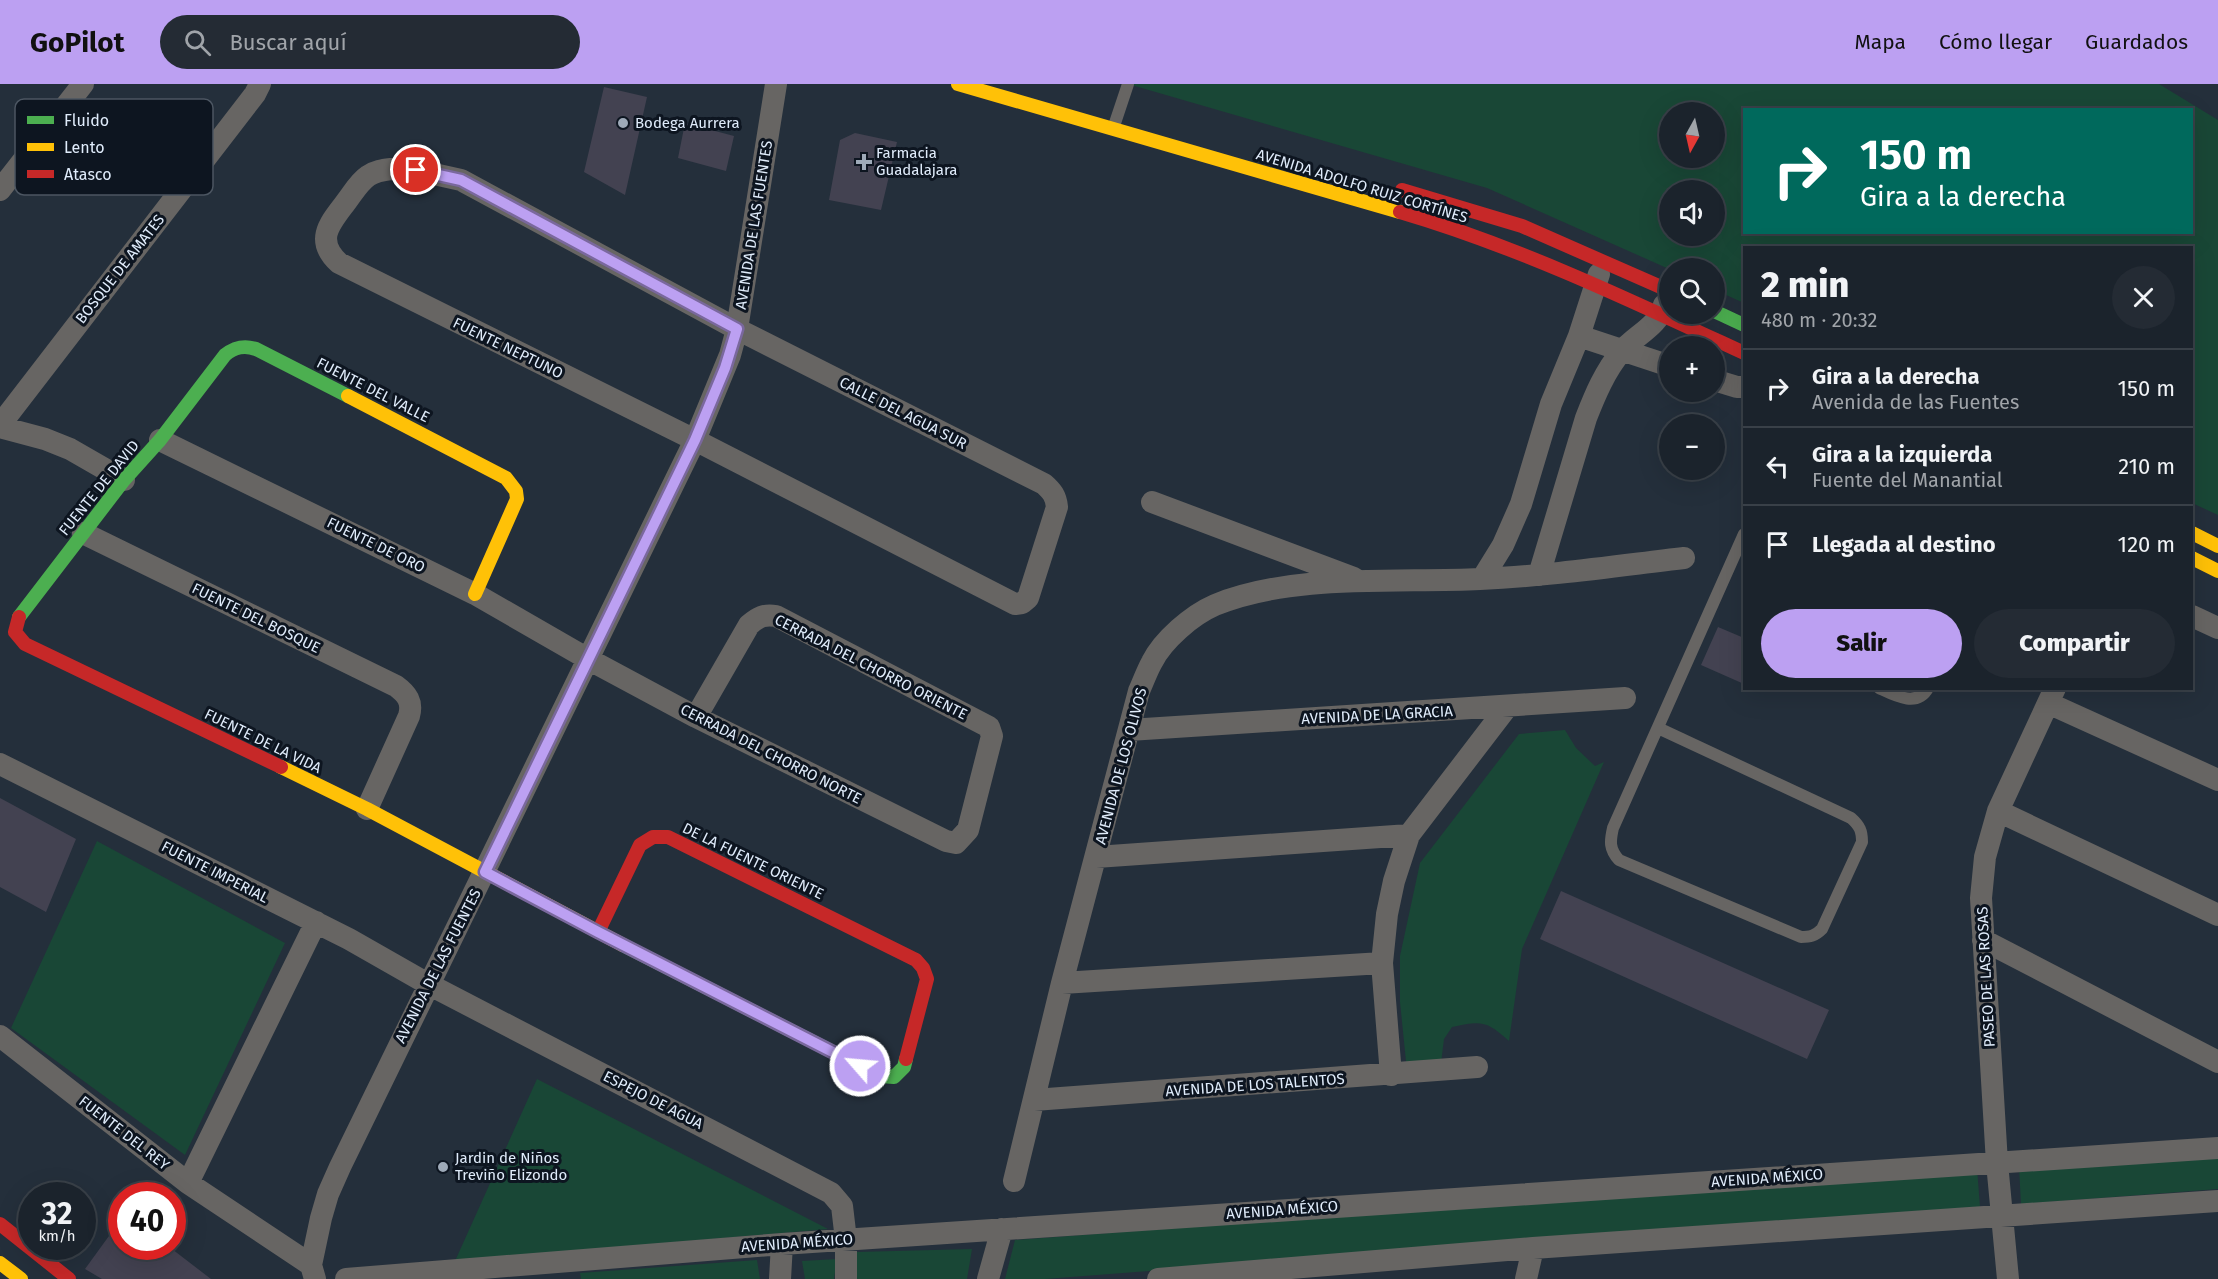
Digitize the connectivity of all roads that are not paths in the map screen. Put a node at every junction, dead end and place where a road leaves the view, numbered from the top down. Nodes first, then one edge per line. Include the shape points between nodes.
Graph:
1 (83, 84) edge
2 (260, 84) edge
3 (776, 84) edge
4 (958, 84) edge
5 (1128, 84) edge
6 (71, 99) edge
7 (1112, 130) junction
8 (213, 149) edge
9 (15, 171) edge
10 (1389, 186) dead end
11 (0, 190) edge
12 (177, 195) edge
13 (327, 249) joint
14 (1594, 284) junction
15 (1659, 296) edge
16 (1659, 296) edge
17 (1659, 303) edge
18 (1725, 317) edge
19 (1701, 324) edge
20 (1743, 326) edge
21 (737, 329) junction
22 (1579, 336) junction
23 (1622, 351) junction
24 (1743, 352) edge
25 (225, 355) joint
26 (1659, 363) edge
27 (1725, 383) edge
28 (1743, 387) edge
29 (0, 426) edge
30 (160, 440) junction
31 (695, 440) junction
32 (124, 480) junction
33 (1152, 502) dead end
34 (83, 533) junction
35 (2193, 534) edge
36 (1743, 536) edge
37 (2218, 546) edge
38 (1684, 558) dead end
39 (2193, 558) edge
40 (2218, 571) edge
41 (1539, 575) junction
42 (1482, 579) junction
43 (1361, 581) junction
44 (475, 594) junction
45 (1022, 603) joint
46 (2193, 616) edge
47 (2218, 628) edge
48 (25, 644) joint
49 (588, 659) junction
50 (1884, 690) edge
51 (1926, 690) edge
52 (2051, 696) edge
53 (1625, 698) dead end
54 (1507, 707) junction
55 (696, 717) junction
56 (1658, 728) junction
57 (1129, 730) junction
58 (0, 764) edge
59 (2218, 780) edge
60 (367, 809) junction
61 (1998, 811) junction
62 (1409, 835) junction
63 (956, 843) joint
64 (1096, 857) junction
65 (485, 872) junction
66 (2218, 915) edge
67 (316, 922) junction
68 (598, 932) junction
69 (1983, 940) junction
70 (1382, 963) junction
71 (1062, 983) junction
72 (428, 984) junction
73 (0, 1036) edge
74 (2218, 1062) edge
75 (903, 1067) joint
76 (1477, 1068) dead end
77 (1391, 1075) junction
78 (1034, 1100) junction
79 (2218, 1148) edge
80 (1997, 1163) junction
81 (1014, 1180) dead end
82 (188, 1183) junction
83 (2218, 1201) edge
84 (2002, 1215) junction
85 (0, 1224) edge
86 (1002, 1229) junction
87 (846, 1240) junction
88 (782, 1244) junction
89 (1533, 1248) junction
90 (0, 1263) edge
91 (558, 1270) edge
92 (313, 1272) edge
93 (21, 1279) edge
94 (69, 1279) edge
95 (346, 1279) edge
96 (780, 1279) edge
97 (846, 1279) edge
98 (988, 1279) edge
99 (1158, 1279) edge
100 (1526, 1279) edge
101 (2008, 1279) edge

1 - 6 street
2 - 8 street, BOSQUE DE AMATES
3 - 21 street, AVENIDA DE LAS FUENTES
4 - 7 street, AVENIDA ADOLFO RUIZ CORTÍNES
5 - 7 lane
7 - 14 street, AVENIDA ADOLFO RUIZ CORTÍNES via 1410,215
9 - 11 street
10 - 16 street via 1522,226
12 - 29 street, BOSQUE DE AMATES
13 - 21 street, CALLE DEL AGUA SUR via 328,226 367,177 391,169 416,170 461,180
13 - 31 street, FUENTE NEPTUNO via 348,268
14 - 15 street via 1602,271
14 - 22 street
17 - 23 street
18 - 20 street
19 - 24 street
21 - 31 street, AVENIDA DE LAS FUENTES via 727,364
21 - 45 street, CALLE DEL AGUA SUR via 1052,491 1057,507 1028,598
22 - 23 street
22 - 42 street via 1551,404 1521,504
23 - 26 street
23 - 41 street via 1586,418
25 - 30 street, FUENTE DE DAVID
25 - 44 street, FUENTE DEL VALLE via 243,346 256,349 506,478 517,499
27 - 28 street
29 - 32 street via 70,449
30 - 32 street, FUENTE DE DAVID
30 - 44 street, FUENTE DE ORO
31 - 45 street, FUENTE NEPTUNO via 1015,604
31 - 49 street, AVENIDA DE LAS FUENTES
32 - 34 street, FUENTE DE DAVID
33 - 43 street
34 - 48 street, FUENTE DE DAVID via 19,618 15,633
34 - 60 street, FUENTE DEL BOSQUE via 405,693 410,702 409,716
35 - 37 street
36 - 56 lane
38 - 41 street, AVENIDA DE LOS OLIVOS
39 - 40 street
41 - 42 street, AVENIDA DE LOS OLIVOS
42 - 43 street, AVENIDA DE LOS OLIVOS
43 - 57 street, AVENIDA DE LOS OLIVOS via 1259,593 1214,606 1180,627 1152,660
44 - 49 street, FUENTE DE ORO
46 - 47 street
48 - 60 street, FUENTE DE LA VIDA
49 - 55 street, CERRADA DEL CHORRO NORTE
49 - 65 street, AVENIDA DE LAS FUENTES
50 - 51 lane via 1904,699 1920,697
52 - 59 street
52 - 61 street, PASEO DE LAS ROSAS
53 - 54 street, AVENIDA DE LA GRACIA
54 - 57 street, AVENIDA DE LA GRACIA
54 - 62 street
55 - 63 street, CERRADA DEL CHORRO NORTE
55 - 63 street, CERRADA DEL CHORRO ORIENTE via 749,625 767,614 776,616 989,727 992,736 968,830
56 - 56 lane via 1613,828 1612,852 1619,860 1801,936 1817,934 1862,842 1858,824
57 - 64 street, AVENIDA DE LOS OLIVOS
58 - 67 street, FUENTE IMPERIAL
60 - 65 street, FUENTE DE LA VIDA
61 - 66 street
61 - 69 street, PASEO DE LAS ROSAS via 1985,857
62 - 64 street
62 - 70 street via 1387,914
64 - 71 street, AVENIDA DE LOS OLIVOS
65 - 68 street, FUENTE DE LA VIDA
65 - 72 street, AVENIDA DE LAS FUENTES
67 - 72 street, FUENTE IMPERIAL
67 - 82 street
68 - 75 street, FUENTE DE LA VIDA via 880,1076 894,1077
68 - 75 street, DE LA FUENTE ORIENTE via 640,845 658,835 668,837 916,960 927,979
69 - 74 street
69 - 80 street, PASEO DE LAS ROSAS
70 - 71 street
70 - 77 street
71 - 78 street, AVENIDA DE LOS OLIVOS
72 - 87 street, ESPEJO DE AGUA via 831,1193 842,1206
72 - 92 street, AVENIDA DE LAS FUENTES via 328,1194
73 - 82 street, FUENTE DEL REY
76 - 77 street, AVENIDA DE LOS TALENTOS
77 - 78 street, AVENIDA DE LOS TALENTOS
78 - 81 street, AVENIDA DE LOS OLIVOS
79 - 80 street, AVENIDA MÉXICO
80 - 84 street, PASEO DE LAS ROSAS
80 - 86 street, AVENIDA MÉXICO
82 - 92 street, FUENTE DEL REY
83 - 84 street
84 - 89 street
84 - 101 street, PASEO DE LAS ROSAS
85 - 94 street
86 - 87 street, AVENIDA MÉXICO
86 - 98 street
87 - 88 street, AVENIDA MÉXICO
87 - 97 street, ESPEJO DE AGUA
88 - 91 street, AVENIDA MÉXICO
88 - 96 street
89 - 99 street
89 - 100 street
90 - 93 street
91 - 95 street, AVENIDA MÉXICO

